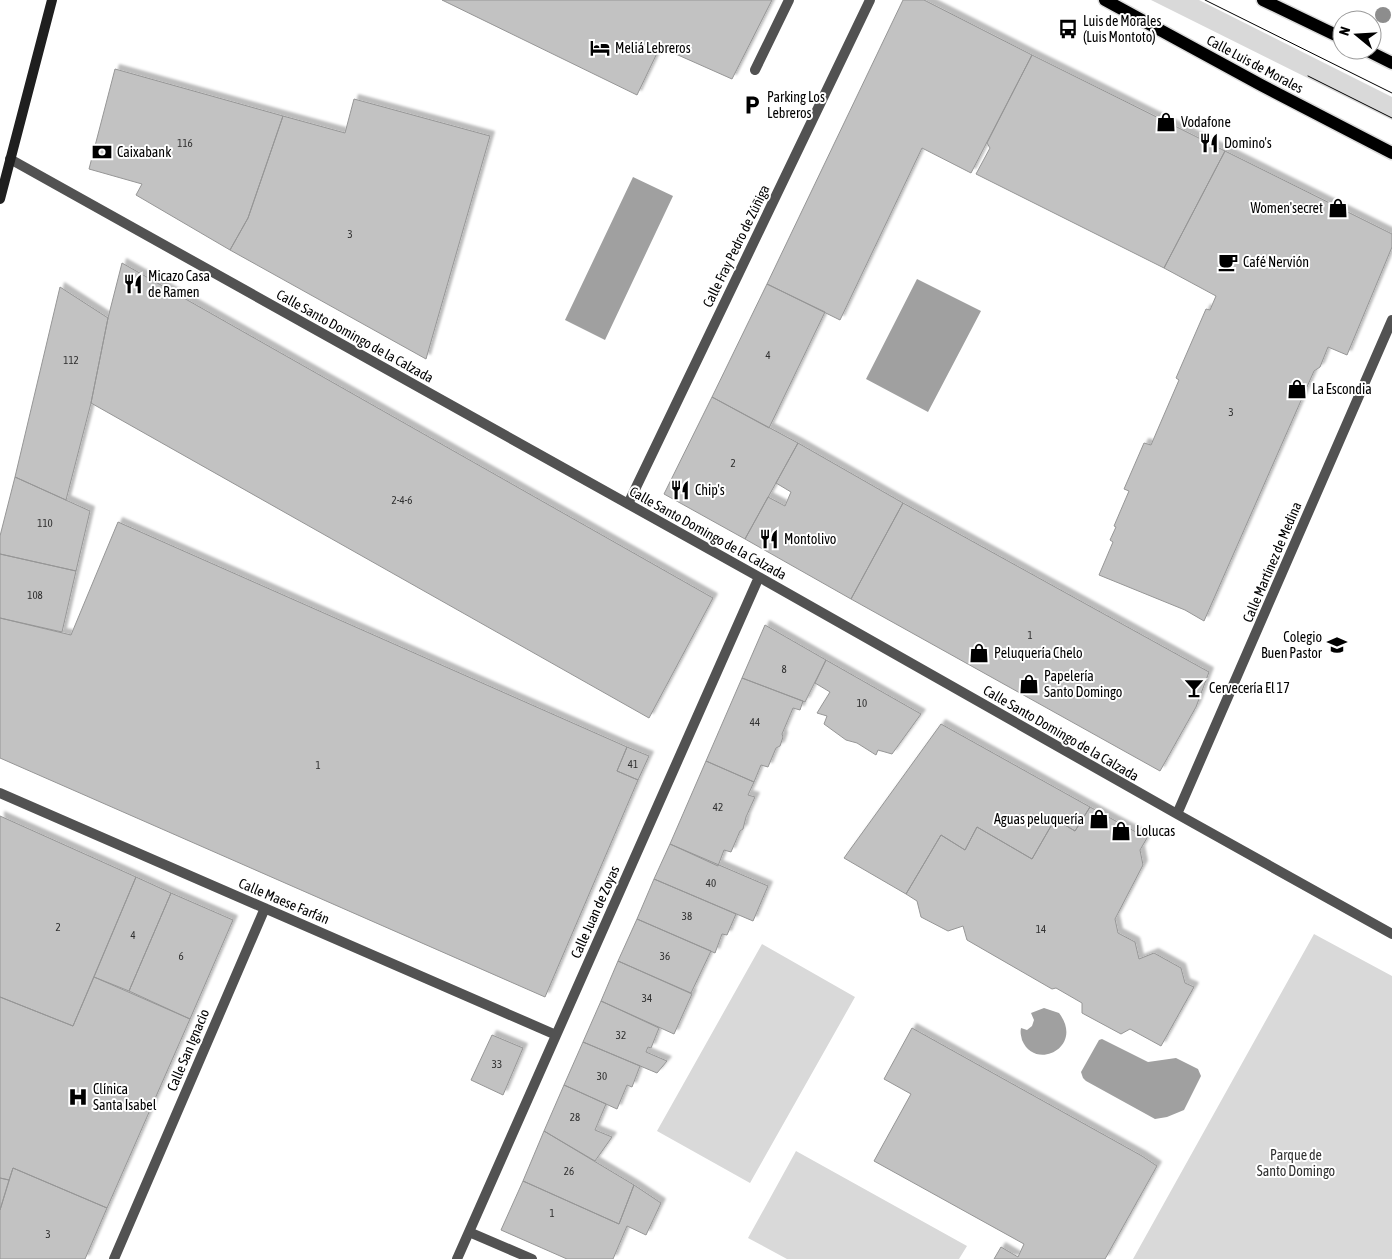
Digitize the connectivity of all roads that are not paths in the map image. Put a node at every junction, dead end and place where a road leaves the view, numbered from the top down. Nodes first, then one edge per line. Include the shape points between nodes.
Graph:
1 (52, 0) edge
2 (789, 0) edge
3 (870, 0) edge
4 (1105, 0) edge
5 (1263, 0) edge
6 (1332, 33) edge
7 (755, 70) dead end
8 (1392, 153) edge
9 (10, 159) junction
10 (0, 199) edge
11 (1392, 320) edge
12 (628, 504) junction
13 (759, 577) junction
14 (0, 793) edge
15 (1177, 814) junction
16 (264, 908) junction
17 (1392, 934) edge
18 (556, 1035) junction
19 (470, 1232) junction
20 (114, 1259) edge
21 (457, 1259) edge
22 (532, 1259) edge

1 - 9 main road
2 - 7 street
3 - 12 street, Calle Fray Pedro de Zúñiga
4 - 8 main road, Calle Luis de Morales
5 - 6 main road
9 - 10 main road
9 - 12 street, Calle Santo Domingo de la Calzada
11 - 15 street, Calle Martínez de Medina
12 - 13 street, Calle Santo Domingo de la Calzada
13 - 15 street, Calle Santo Domingo de la Calzada
13 - 18 street, Calle Juan de Zoyas
14 - 16 street, Calle Maese Farfán
15 - 17 street, Calle Santo Domingo de la Calzada
16 - 18 street, Calle Maese Farfán
16 - 20 street, Calle San Ignacio
18 - 19 street, Calle Juan de Zoyas
19 - 21 street, Calle Juan de Zoyas
19 - 22 street

